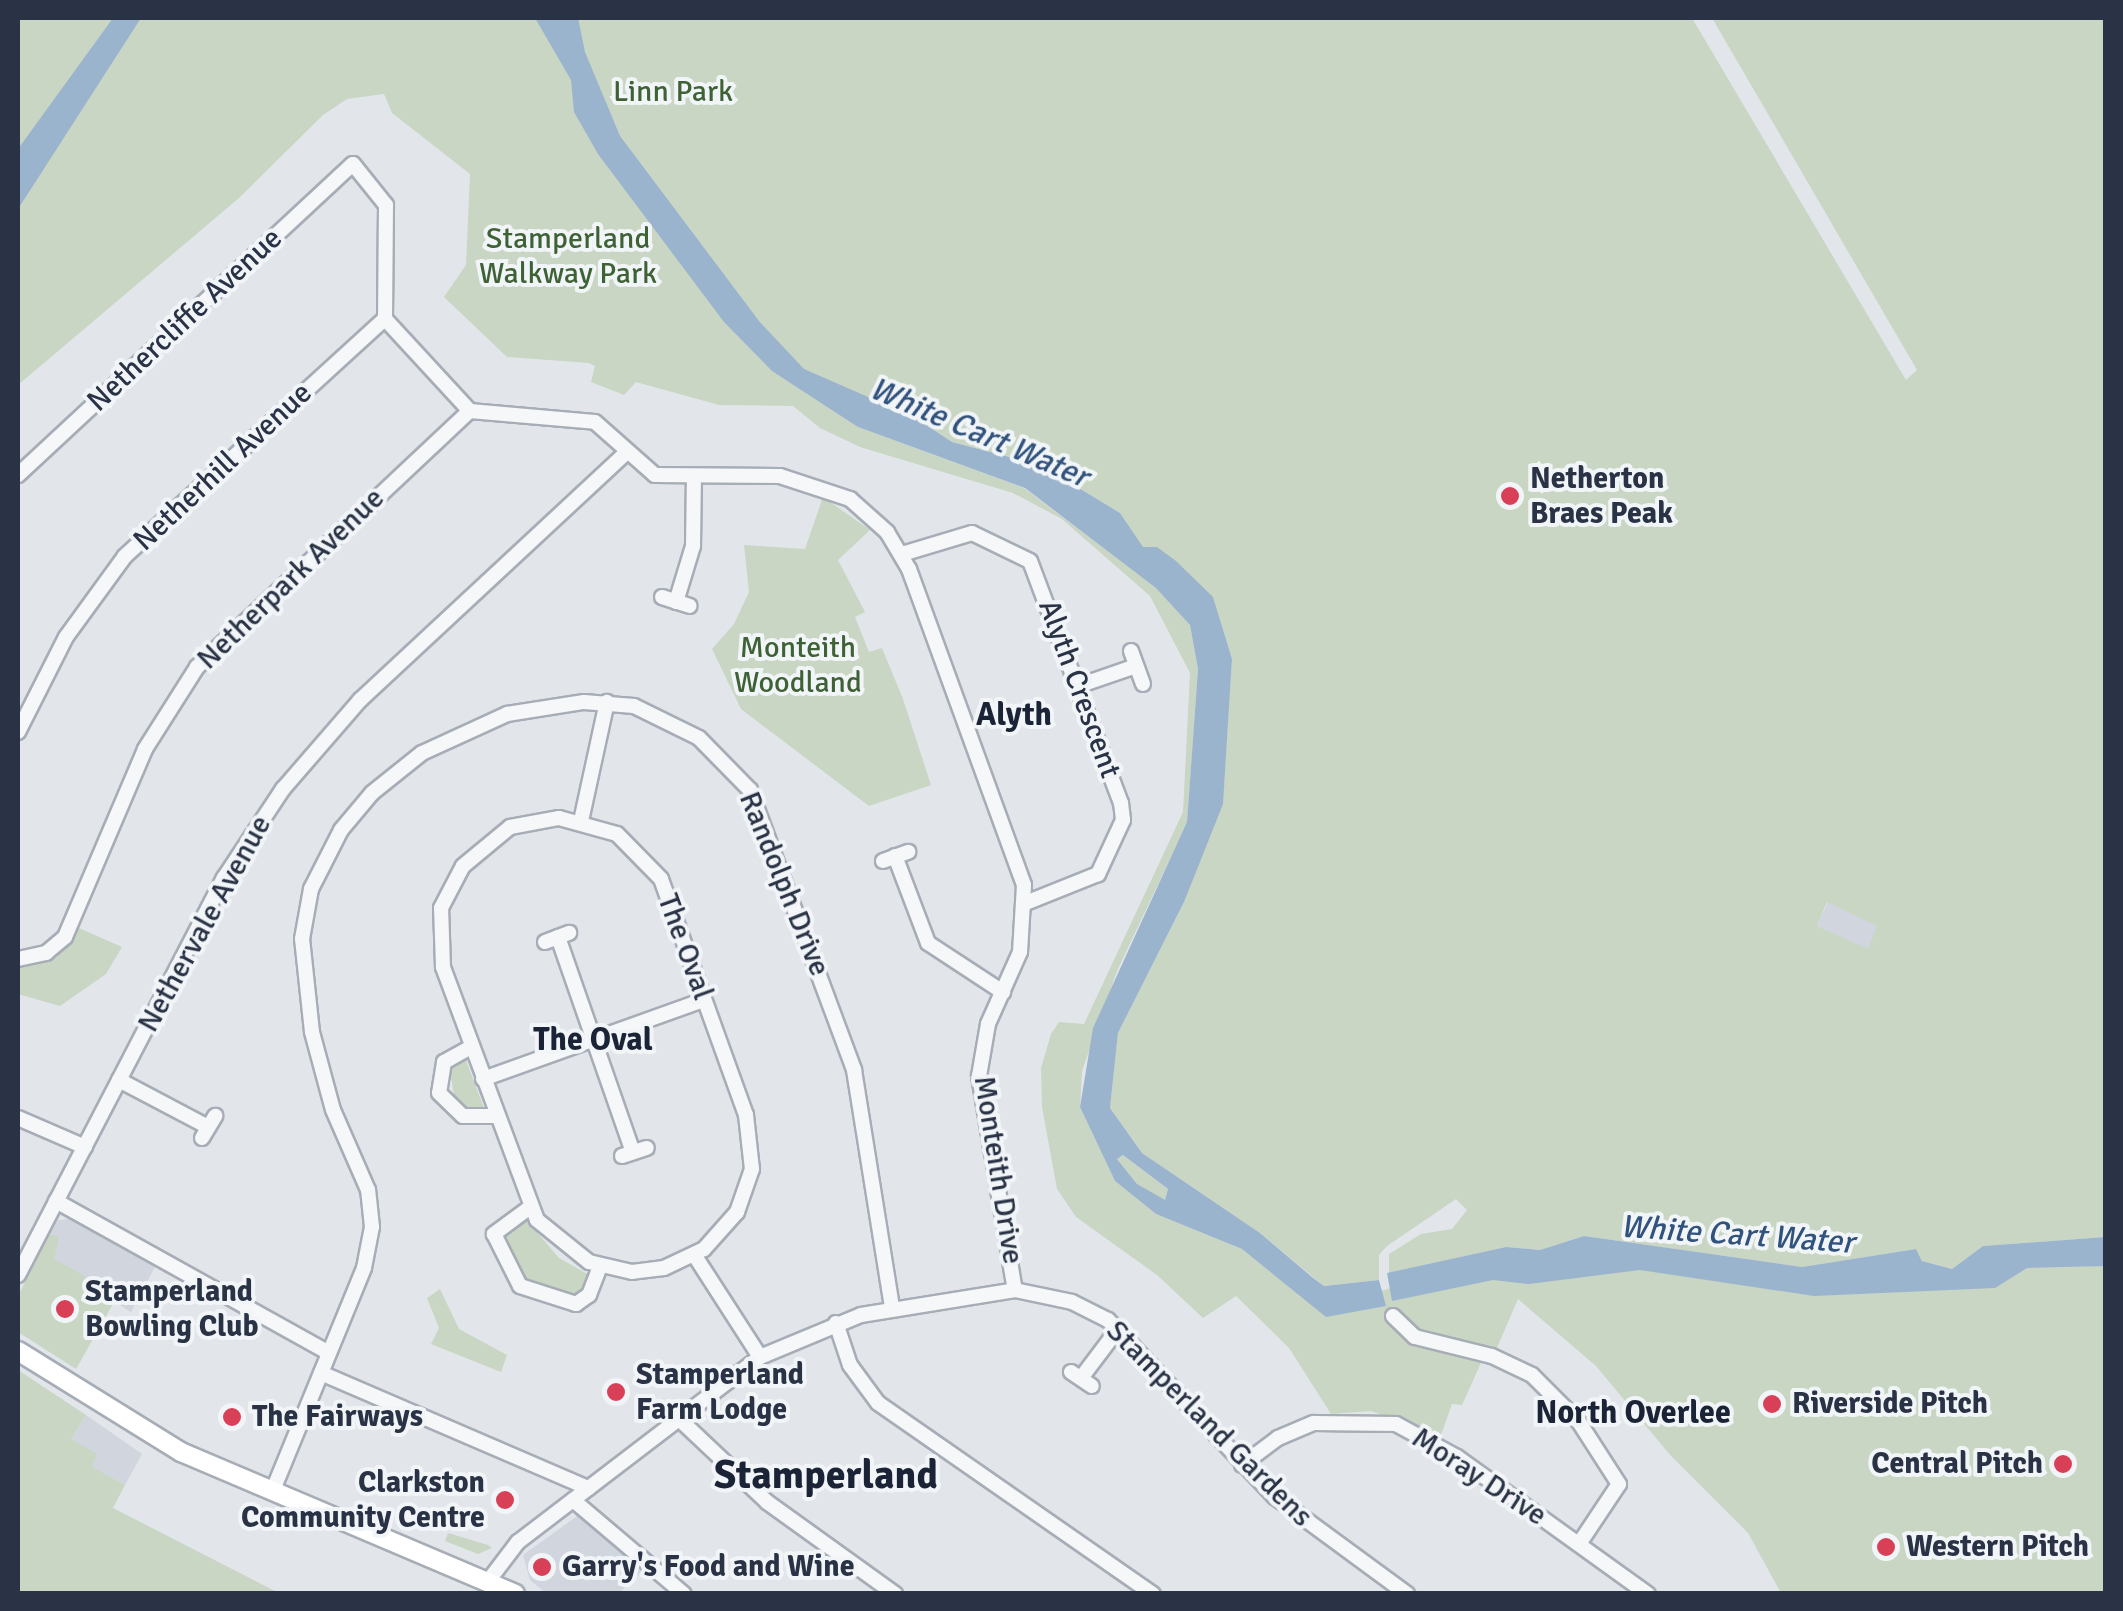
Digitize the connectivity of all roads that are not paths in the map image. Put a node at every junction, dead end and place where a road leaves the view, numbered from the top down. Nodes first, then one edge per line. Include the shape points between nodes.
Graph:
1 (385, 319) junction
2 (470, 412) junction
3 (626, 453) junction
4 (18, 475) edge
5 (694, 476) junction
6 (902, 554) junction
7 (676, 602) dead end
8 (1143, 684) dead end
9 (1078, 686) junction
10 (607, 702) junction
11 (18, 732) edge
12 (581, 820) junction
13 (895, 856) dead end
14 (1026, 903) junction
15 (557, 937) dead end
16 (18, 959) edge
17 (1003, 992) junction
18 (704, 1000) junction
19 (594, 1040) junction
20 (472, 1047) junction
21 (483, 1079) junction
22 (120, 1080) junction
23 (496, 1116) junction
24 (18, 1118) edge
25 (208, 1127) dead end
26 (85, 1147) junction
27 (634, 1152) dead end
28 (56, 1201) junction
29 (529, 1208) junction
30 (695, 1256) junction
31 (600, 1266) junction
32 (18, 1275) edge
33 (1016, 1290) junction
34 (892, 1307) junction
35 (1393, 1316) dead end
36 (836, 1322) junction
37 (1118, 1329) junction
38 (18, 1351) edge
39 (329, 1353) junction
40 (760, 1357) junction
41 (321, 1373) junction
42 (1081, 1379) dead end
43 (678, 1418) junction
44 (1242, 1465) junction
45 (588, 1488) junction
46 (273, 1490) junction
47 (573, 1500) junction
48 (1579, 1544) junction
49 (490, 1580) junction
50 (514, 1594) edge
51 (684, 1594) edge
52 (895, 1594) edge
53 (1153, 1594) edge
54 (1407, 1594) edge
55 (1648, 1594) edge

1 - 2 street
1 - 4 street, Nethercliffe Avenue via 386,204 353,164
1 - 11 street, Netherhill Avenue via 126,556 66,637
2 - 3 street, Monteith Drive via 588,420
2 - 16 street, Netherpark Avenue via 197,667 144,749 65,936 46,953
3 - 5 street, Monteith Drive via 655,475
3 - 22 street, Nethervale Avenue via 316,747 224,878
5 - 6 street, Monteith Drive via 780,476 829,489 874,518
5 - 7 street via 693,546
6 - 9 street, Alyth Crescent via 972,533 1030,561
6 - 14 street, Monteith Drive via 1020,870
8 - 9 street via 1134,659
9 - 14 street, Alyth Crescent via 1123,820 1098,874
10 - 12 street
10 - 34 street, Randolph Drive via 654,712 699,738 732,767 760,809 858,1081
10 - 39 street, Randolph Drive via 507,714 432,747 372,793 318,869 302,939 309,1011 334,1110 368,1190 372,1227 364,1268
12 - 18 street, The Oval via 626,839 661,879
12 - 20 street, The Oval via 549,818 510,828 476,851 445,896 440,952
13 - 17 street via 928,943
14 - 17 street, Monteith Drive via 1020,952
15 - 19 street
17 - 33 street, Monteith Drive via 988,1024 979,1076
18 - 19 street
18 - 30 street, The Oval via 746,1115 752,1152 738,1212
19 - 21 street
19 - 27 street
20 - 21 street, The Oval
20 - 23 street via 444,1062 439,1093 463,1116
21 - 23 street, The Oval
22 - 25 street
22 - 26 street, Nethervale Avenue
23 - 29 street, The Oval
24 - 26 street
26 - 28 street, Nethervale Avenue
28 - 32 street, Nethervale Avenue
28 - 39 street
29 - 31 street, The Oval via 560,1245
29 - 31 street via 494,1234 520,1286 581,1302
30 - 31 street, The Oval via 632,1272
30 - 40 street
33 - 34 street, Stamperland Gardens
33 - 37 street, Stamperland Gardens via 1072,1302
34 - 36 street, Stamperland Gardens
35 - 48 street via 1416,1337 1487,1348 1547,1385 1618,1476 1618,1489
36 - 40 street, Stamperland Gardens
36 - 53 street via 850,1364 878,1403
37 - 42 street
37 - 44 street, Stamperland Gardens
38 - 46 main road via 156,1438
39 - 41 street, Randolph Drive
40 - 43 street, Stamperland Gardens
41 - 45 street
41 - 46 street, Randolph Drive
43 - 45 street, Stamperland Gardens
43 - 52 street via 767,1502
44 - 48 street, Moray Drive via 1278,1438 1314,1423 1396,1424 1456,1456
44 - 54 street, Stamperland Gardens via 1304,1522
45 - 47 street, Stamperland Gardens
46 - 49 main road
47 - 49 street, Stamperland Gardens via 507,1552
47 - 51 street
48 - 55 street, Moray Drive
49 - 50 main road

